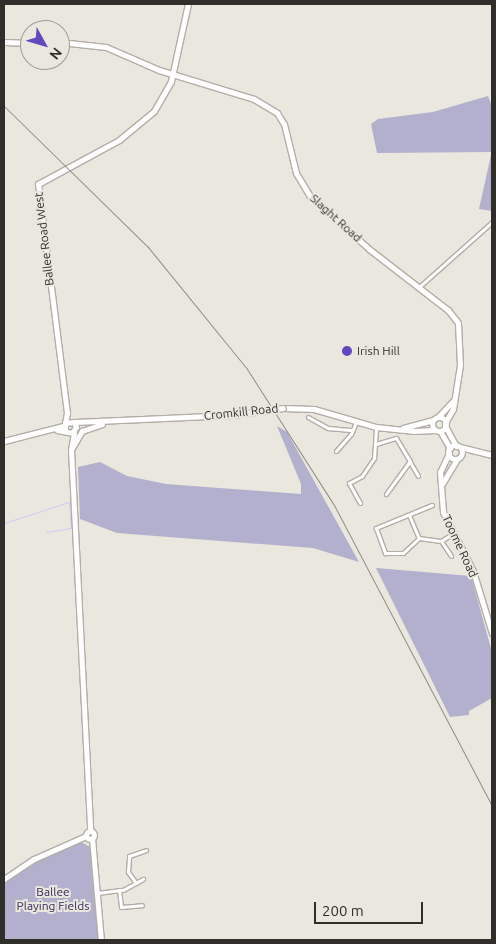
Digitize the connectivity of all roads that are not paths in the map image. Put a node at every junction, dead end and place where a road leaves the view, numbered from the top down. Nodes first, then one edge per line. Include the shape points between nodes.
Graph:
1 (188, 4) edge
2 (4, 42) edge
3 (20, 43) edge
4 (70, 43) edge
5 (173, 74) junction
6 (492, 222) edge
7 (419, 287) junction
8 (455, 396) junction
9 (67, 412) junction
10 (308, 417) dead end
11 (116, 419) junction
12 (436, 419) junction
13 (73, 422) junction
14 (356, 422) junction
15 (84, 424) junction
16 (445, 425) junction
17 (376, 427) junction
18 (65, 428) junction
19 (395, 429) junction
20 (353, 430) junction
21 (438, 430) junction
22 (75, 431) junction
23 (71, 440) junction
24 (4, 441) edge
25 (376, 444) junction
26 (458, 446) junction
27 (71, 450) junction
28 (449, 450) junction
29 (336, 451) dead end
30 (475, 451) junction
31 (492, 456) edge
32 (459, 457) junction
33 (410, 462) junction
34 (418, 476) dead end
35 (441, 487) junction
36 (386, 494) dead end
37 (360, 503) dead end
38 (432, 505) dead end
39 (409, 516) junction
40 (454, 532) junction
41 (419, 538) junction
42 (441, 541) junction
43 (451, 556) dead end
44 (492, 633) edge
45 (89, 837) junction
46 (146, 850) dead end
47 (4, 879) edge
48 (143, 879) dead end
49 (136, 883) junction
50 (119, 890) junction
51 (97, 893) junction
52 (142, 905) dead end
53 (101, 940) edge

1 - 5 street
2 - 3 street
4 - 5 street, Slaght Road via 98,44
5 - 7 street, Slaght Road via 248,97 274,110 284,124 296,173 310,196
5 - 9 street, Ballee Road West via 161,100 146,120 104,149 38,184
6 - 7 street
7 - 8 street, Slaght Road via 458,323 460,356
8 - 12 street
8 - 16 street, Slaght Road
9 - 13 street, Ballee Road West
9 - 18 street, Ballee Road West
10 - 20 street via 327,428
11 - 14 street, Cromkill Road, bridge via 205,417 283,408 314,409
11 - 15 street, Cromkill Road
11 - 27 street via 82,431
12 - 16 street
12 - 19 street, Cromkill Road
12 - 21 street
13 - 15 street, Cromkill Road
13 - 18 street
13 - 22 street, Ballee Road West
14 - 17 street, Cromkill Road
14 - 20 street
15 - 22 street, Cromkill Road
16 - 21 street
16 - 26 street
17 - 19 street, Cromkill Road
17 - 25 street
18 - 22 street
18 - 23 street
18 - 24 street
19 - 21 street, Cromkill Road
20 - 29 street
21 - 28 street
22 - 23 street
23 - 27 street
25 - 33 street via 398,439
25 - 37 street via 374,458 364,474 349,483
26 - 28 street
26 - 30 street
26 - 32 street
27 - 45 street via 90,830 94,834
28 - 32 street
28 - 35 street, Toome Road via 440,472
30 - 31 street
30 - 32 street
32 - 35 street
33 - 34 street
33 - 36 street
35 - 40 street, Toome Road via 443,512
38 - 39 street
39 - 41 street
39 - 41 street via 378,526 376,532 388,554 409,551
40 - 42 street
40 - 44 street, Toome Road via 473,571
41 - 42 street
42 - 43 street
45 - 47 street via 34,860
45 - 51 street
46 - 49 street via 129,856 128,870
48 - 49 street
49 - 50 street
50 - 51 street
50 - 52 street via 121,907
51 - 53 street

